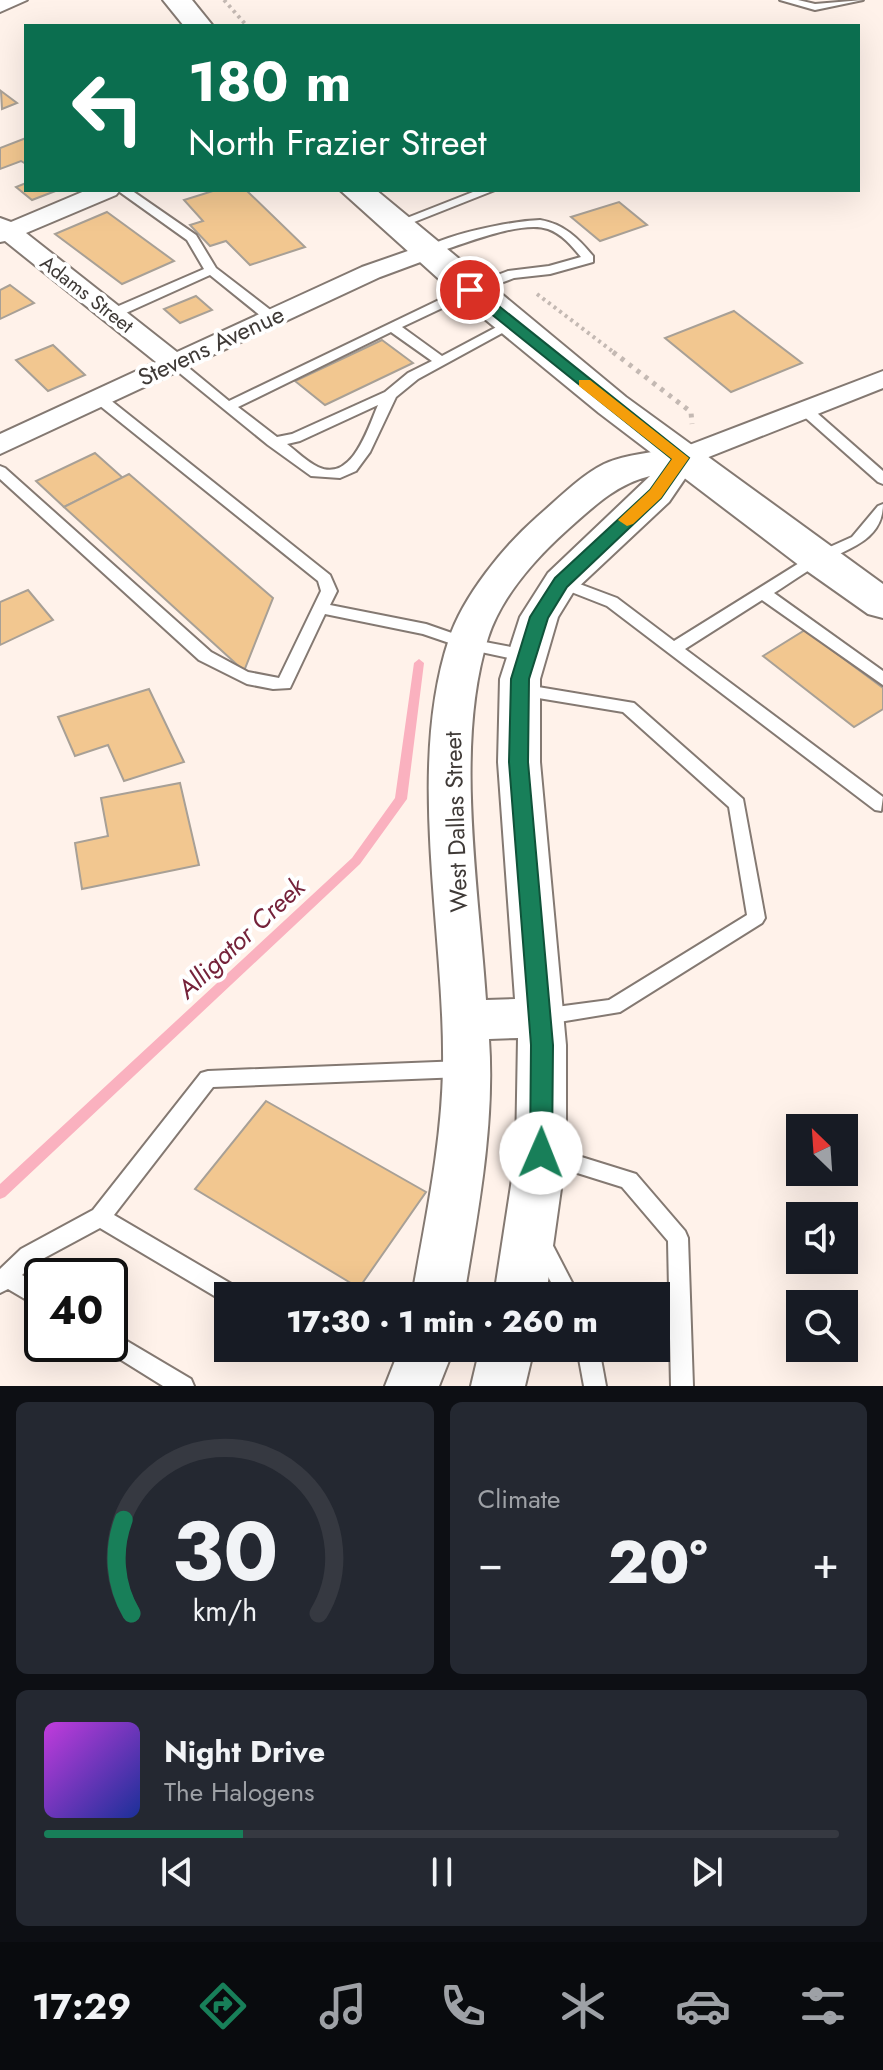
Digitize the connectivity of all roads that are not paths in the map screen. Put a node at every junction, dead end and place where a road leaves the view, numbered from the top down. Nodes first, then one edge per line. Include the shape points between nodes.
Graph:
1 (17, 0) edge
2 (177, 0) edge
3 (785, 0) edge
4 (858, 0) edge
5 (0, 6) edge
6 (197, 24) edge
7 (103, 192) edge
8 (126, 192) edge
9 (360, 192) edge
10 (484, 192) edge
11 (395, 225) junction
12 (3, 231) edge
13 (425, 252) junction
14 (211, 270) junction
15 (470, 290) junction
16 (112, 314) junction
17 (272, 318) junction
18 (511, 325) junction
19 (391, 326) junction
20 (441, 361) junction
21 (173, 362) junction
22 (883, 379) edge
23 (390, 395) junction
24 (99, 398) junction
25 (229, 407) junction
26 (804, 409) junction
27 (273, 442) junction
28 (0, 445) edge
29 (699, 450) junction
30 (0, 471) edge
31 (883, 479) edge
32 (883, 509) edge
33 (817, 559) junction
34 (561, 582) junction
35 (763, 593) junction
36 (883, 604) edge
37 (320, 608) junction
38 (467, 644) junction
39 (673, 649) junction
40 (524, 673) junction
41 (883, 679) edge
42 (882, 804) edge
43 (540, 1017) junction
44 (464, 1021) junction
45 (467, 1069) junction
46 (541, 1153) junction
47 (100, 1217) junction
48 (532, 1227) junction
49 (3, 1280) edge
50 (440, 1282) edge
51 (522, 1282) edge
52 (561, 1282) edge
53 (214, 1285) edge
54 (24, 1290) edge
55 (128, 1352) edge
56 (423, 1362) edge
57 (431, 1362) edge
58 (504, 1362) edge
59 (591, 1362) edge
60 (183, 1386) edge
61 (412, 1386) edge
62 (434, 1386) edge
63 (498, 1386) edge
64 (595, 1386) edge
65 (682, 1386) edge

1 - 5 street
2 - 6 main road
3 - 4 lane via 815,7
7 - 12 street
8 - 14 lane via 192,238
9 - 11 main road
10 - 11 lane
11 - 13 main road
12 - 16 street, Adams Street
13 - 15 main road
13 - 15 lane via 468,237 542,224 571,237 589,259 512,274
13 - 17 street, Stevens Avenue
14 - 16 lane
14 - 17 lane
15 - 18 main road
15 - 19 lane
16 - 21 street, Adams Street
17 - 21 street, Stevens Avenue
18 - 20 lane
18 - 29 main road
19 - 20 lane
19 - 25 lane
20 - 23 lane
21 - 24 street, Stevens Avenue
21 - 25 lane
22 - 26 street, West Dallas Street
23 - 27 lane via 295,438
23 - 27 lane via 365,449 351,468 340,473 316,473
24 - 28 street, Stevens Avenue
24 - 37 lane via 325,579 329,591
25 - 27 lane
26 - 29 street, West Dallas Street
26 - 31 lane
29 - 33 main road
29 - 34 street
29 - 38 street, West Dallas Street via 617,472 581,498 529,544 496,587
30 - 37 lane via 205,656 240,676 284,684
32 - 33 lane via 857,540
33 - 35 lane
33 - 36 main road
34 - 39 lane via 612,602
34 - 40 street via 539,617
35 - 39 lane
35 - 41 lane
37 - 38 lane via 426,629
38 - 40 lane
38 - 44 street, West Dallas Street via 454,699 451,783
39 - 42 lane
40 - 43 street via 519,762
40 - 43 lane via 628,707 737,804 756,918 613,1007
43 - 44 street
43 - 46 street
44 - 45 street, West Dallas Street
45 - 47 lane via 208,1079
45 - 50 street, West Dallas Street
46 - 48 street
46 - 65 lane via 629,1180 678,1238
47 - 49 lane via 28,1256
47 - 53 lane
48 - 51 street
48 - 52 lane
49 - 54 lane
55 - 60 lane
56 - 61 street
57 - 62 street
58 - 63 street
59 - 64 lane

